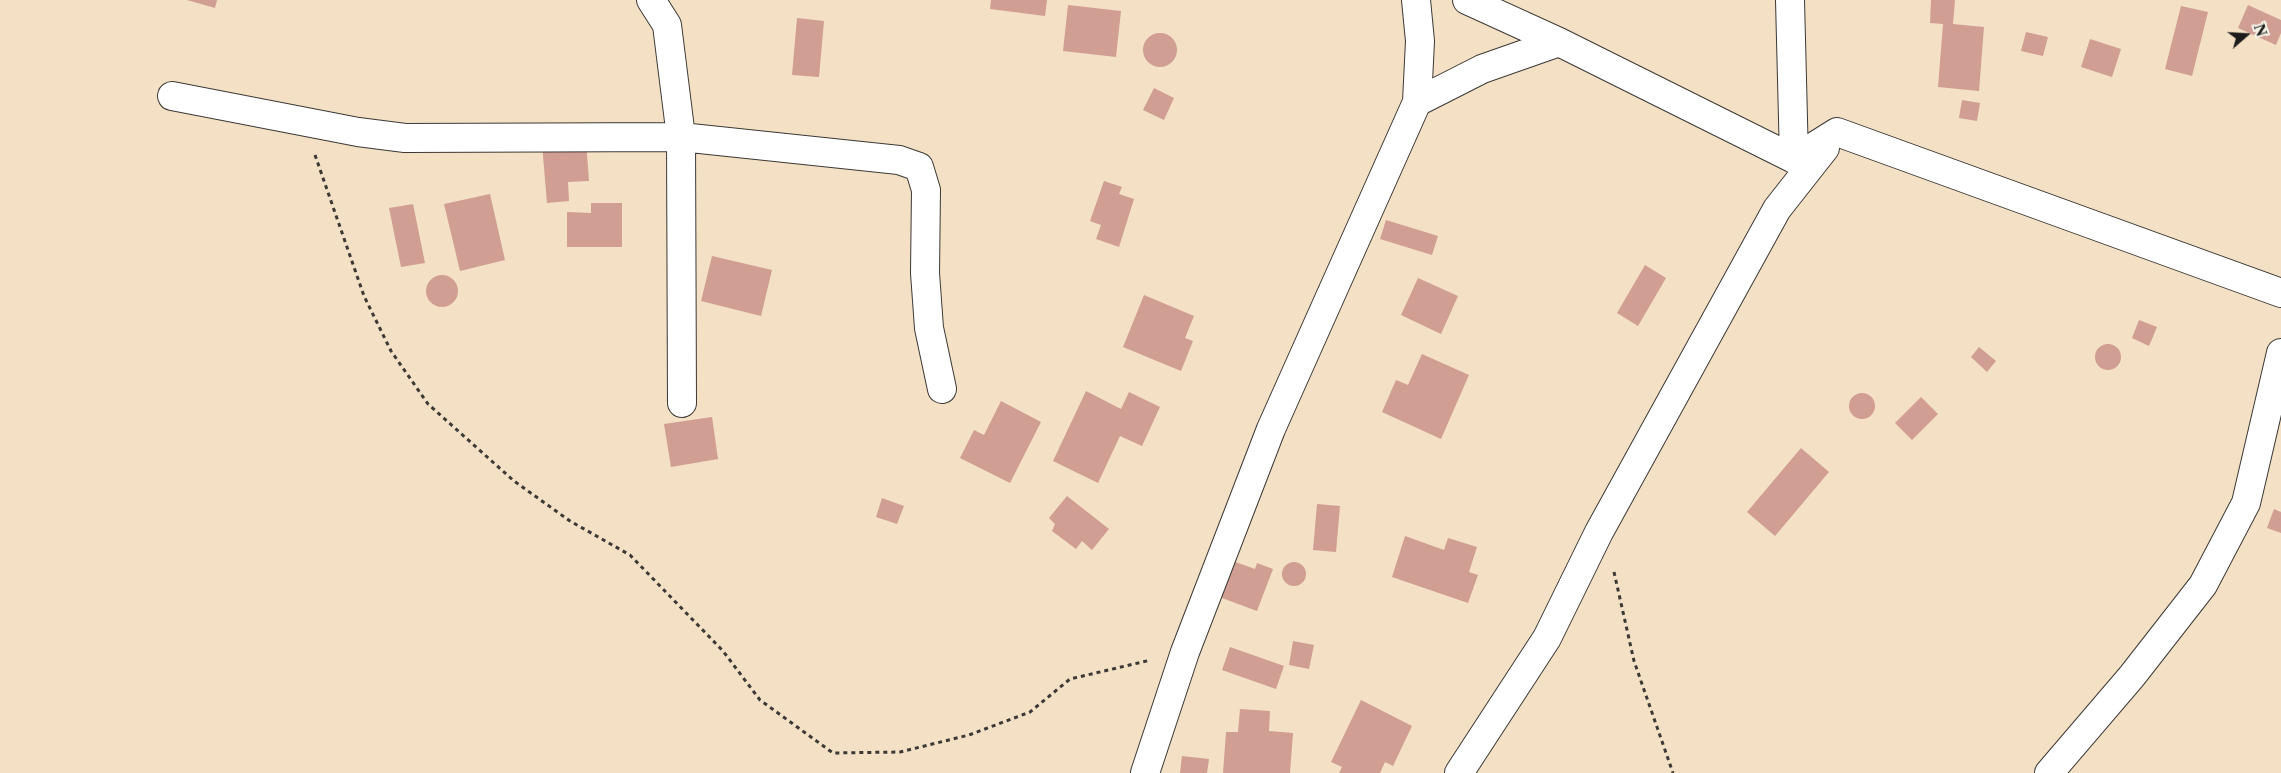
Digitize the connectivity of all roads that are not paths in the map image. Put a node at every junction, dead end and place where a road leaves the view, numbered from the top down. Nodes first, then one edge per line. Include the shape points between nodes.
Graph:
1 (651, 0) edge
2 (1416, 0) edge
3 (1467, 0) edge
4 (1790, 0) edge
5 (1559, 42) junction
6 (172, 96) dead end
7 (1417, 102) junction
8 (1837, 132) junction
9 (681, 137) junction
10 (1794, 159) junction
11 (2281, 293) edge
12 (2281, 353) edge
13 (942, 389) dead end
14 (682, 403) dead end
15 (1145, 773) edge
16 (1459, 773) edge
17 (2049, 773) edge

1 - 9 street via 667,25
2 - 7 street via 1420,41
3 - 5 street
4 - 10 street
5 - 7 street via 1482,69
5 - 10 street
6 - 9 street via 404,138
7 - 15 street via 1271,429 1186,652
8 - 10 street
8 - 11 street
8 - 16 street via 1777,209 1599,532 1547,638
9 - 13 street via 899,160 919,167 926,190 924,274 929,328
9 - 14 street
12 - 17 street via 2246,503 2203,585 2132,676

